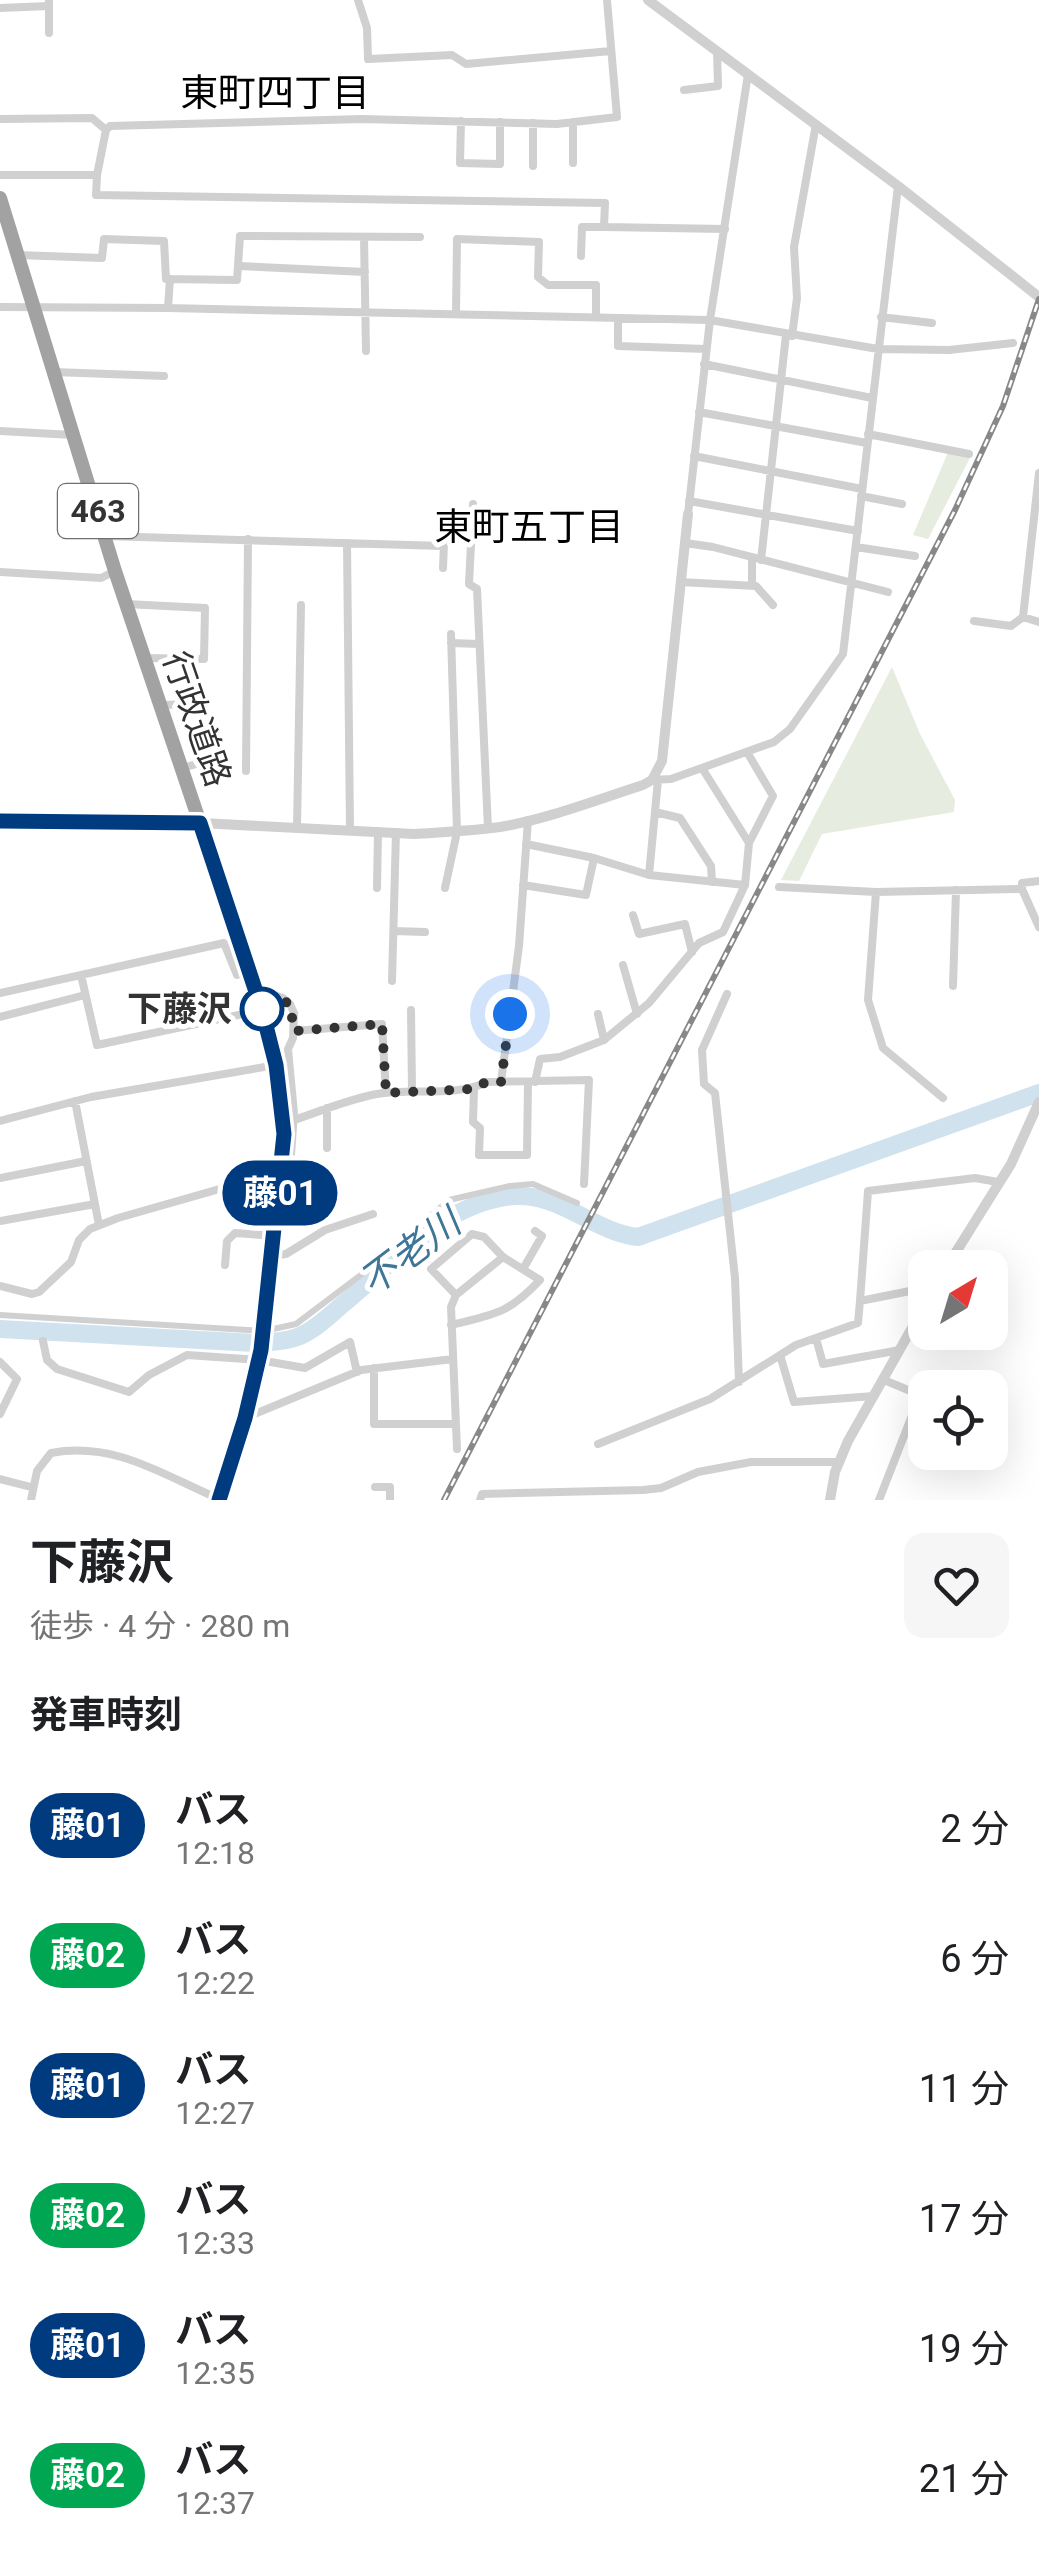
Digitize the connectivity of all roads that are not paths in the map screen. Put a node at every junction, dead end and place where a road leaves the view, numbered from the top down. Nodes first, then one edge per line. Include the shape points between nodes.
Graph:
1 (358, 0) edge
2 (607, 0) edge
3 (648, 0) edge
4 (48, 3) edge
5 (0, 8) edge
6 (49, 33) dead end
7 (717, 51) junction
8 (611, 52) junction
9 (748, 74) junction
10 (684, 90) dead end
11 (0, 119) edge
12 (461, 121) junction
13 (500, 122) junction
14 (573, 122) junction
15 (533, 123) junction
16 (816, 124) junction
17 (106, 130) junction
18 (573, 164) dead end
19 (533, 166) dead end
20 (0, 175) edge
21 (96, 176) junction
22 (898, 186) junction
23 (0, 198) edge
24 (604, 227) junction
25 (725, 228) junction
26 (364, 237) junction
27 (420, 238) dead end
28 (17, 255) junction
29 (582, 256) dead end
30 (238, 266) junction
31 (365, 272) junction
32 (170, 279) junction
33 (1039, 296) edge
34 (0, 307) edge
35 (34, 308) junction
36 (168, 308) junction
37 (366, 312) junction
38 (456, 314) junction
39 (881, 316) junction
40 (596, 318) junction
41 (618, 318) junction
42 (710, 320) junction
43 (932, 323) dead end
44 (789, 335) junction
45 (1013, 343) dead end
46 (878, 349) junction
47 (706, 350) junction
48 (366, 352) dead end
49 (704, 364) junction
50 (54, 372) junction
51 (164, 376) dead end
52 (782, 380) junction
53 (872, 398) junction
54 (699, 412) junction
55 (778, 427) junction
56 (0, 431) edge
57 (73, 434) junction
58 (868, 438) junction
59 (969, 454) dead end
60 (694, 456) junction
61 (773, 472) junction
62 (1039, 473) edge
63 (862, 493) junction
64 (473, 504) dead end
65 (902, 504) dead end
66 (688, 508) junction
67 (768, 516) junction
68 (445, 518) dead end
69 (858, 532) junction
70 (106, 536) junction
71 (1036, 538) edge
72 (248, 539) junction
73 (347, 542) junction
74 (684, 543) junction
75 (444, 546) junction
76 (856, 547) junction
77 (915, 556) dead end
78 (756, 558) junction
79 (443, 568) dead end
80 (115, 571) junction
81 (0, 572) edge
82 (680, 582) junction
83 (852, 584) junction
84 (752, 586) junction
85 (888, 592) dead end
86 (126, 604) junction
87 (301, 604) dead end
88 (773, 605) dead end
89 (1023, 616) junction
90 (974, 621) dead end
91 (1039, 622) edge
92 (480, 644) junction
93 (144, 658) junction
94 (160, 704) junction
95 (747, 752) junction
96 (181, 768) junction
97 (702, 768) junction
98 (246, 771) dead end
99 (655, 780) junction
100 (655, 812) junction
101 (528, 820) junction
102 (0, 821) edge
103 (200, 823) junction
104 (296, 828) junction
105 (488, 828) junction
106 (350, 830) junction
107 (378, 831) junction
108 (396, 832) junction
109 (457, 832) junction
110 (748, 843) junction
111 (526, 844) junction
112 (594, 858) junction
113 (650, 876) junction
114 (712, 882) junction
115 (1039, 882) edge
116 (524, 885) junction
117 (745, 885) junction
118 (779, 887) dead end
119 (377, 888) dead end
120 (445, 888) dead end
121 (1022, 889) junction
122 (956, 890) junction
123 (876, 892) junction
124 (633, 915) dead end
125 (1039, 927) edge
126 (394, 931) junction
127 (425, 932) dead end
128 (692, 952) junction
129 (623, 965) dead end
130 (250, 972) junction
131 (81, 975) junction
132 (392, 981) dead end
133 (953, 986) dead end
134 (256, 989) junction
135 (0, 993) edge
136 (727, 994) dead end
137 (85, 995) junction
138 (262, 1010) junction
139 (411, 1010) dead end
140 (598, 1014) dead end
141 (637, 1014) junction
142 (0, 1017) edge
143 (294, 1031) junction
144 (604, 1040) junction
145 (276, 1065) junction
146 (501, 1082) junction
147 (532, 1082) junction
148 (474, 1089) junction
149 (412, 1090) junction
150 (386, 1093) junction
151 (943, 1098) dead end
152 (75, 1101) junction
153 (327, 1108) junction
154 (1038, 1109) edge
155 (294, 1120) junction
156 (0, 1121) edge
157 (327, 1148) dead end
158 (86, 1161) junction
159 (282, 1174) junction
160 (0, 1178) edge
161 (998, 1182) junction
162 (584, 1184) dead end
163 (577, 1203) dead end
164 (95, 1204) junction
165 (373, 1214) dead end
166 (0, 1222) edge
167 (99, 1226) junction
168 (535, 1232) dead end
169 (275, 1236) junction
170 (957, 1250) edge
171 (272, 1256) junction
172 (503, 1257) junction
173 (224, 1264) dead end
174 (522, 1269) junction
175 (0, 1286) edge
176 (908, 1291) edge
177 (456, 1295) junction
178 (860, 1301) junction
179 (0, 1315) edge
180 (451, 1326) junction
181 (908, 1335) edge
182 (816, 1338) junction
183 (43, 1341) dead end
184 (262, 1345) junction
185 (900, 1350) junction
186 (780, 1355) junction
187 (453, 1359) junction
188 (0, 1362) edge
189 (374, 1368) junction
190 (357, 1372) junction
191 (884, 1380) junction
192 (738, 1382) junction
193 (874, 1396) junction
194 (1, 1410) edge
195 (245, 1418) junction
196 (455, 1424) junction
197 (598, 1444) dead end
198 (457, 1449) dead end
199 (839, 1462) junction
200 (0, 1479) edge
201 (31, 1487) junction
202 (374, 1488) dead end
203 (524, 1496) edge
204 (30, 1500) edge
205 (219, 1500) edge
206 (390, 1500) edge
207 (480, 1500) edge
208 (830, 1500) edge
209 (879, 1500) edge

1 - 8 street via 368,58 452,55 466,64
2 - 8 street
3 - 7 street
4 - 5 street
4 - 6 street
7 - 9 street
7 - 10 street via 718,86
8 - 14 street via 616,118
9 - 16 street
9 - 25 street
11 - 17 street via 92,118
12 - 13 street
12 - 13 street via 460,163 500,164
12 - 17 street
13 - 15 street
14 - 15 street
14 - 18 street
15 - 19 street
16 - 22 street
16 - 44 street via 794,247 797,298
17 - 21 street
20 - 21 street
21 - 24 street via 96,195 605,203
22 - 33 street
22 - 39 street
23 - 28 highway, 行政道路 / 463
24 - 25 street
24 - 29 street via 582,227
25 - 42 street
26 - 27 street
26 - 30 street via 240,236
26 - 31 street
28 - 32 street via 102,258 104,238 164,241
28 - 35 highway, 行政道路 / 463
30 - 31 street
30 - 32 street via 237,280
31 - 37 street
32 - 36 street
34 - 35 street
35 - 36 street
35 - 50 highway, 行政道路 / 463
36 - 37 street
37 - 38 street
37 - 48 street
38 - 40 street
38 - 40 street via 457,239 539,242 538,278 548,285 596,285
39 - 43 street
39 - 46 street
40 - 41 street
41 - 42 street
41 - 47 street via 618,346
42 - 44 street
42 - 47 street
44 - 46 street
44 - 52 street
45 - 46 street
46 - 53 street
47 - 49 street
49 - 52 street
49 - 54 street
50 - 51 street
50 - 57 highway, 行政道路 / 463
52 - 53 street
52 - 55 street
53 - 58 street
54 - 55 street
54 - 60 street
55 - 58 street
55 - 61 street
56 - 57 street
57 - 70 highway, 行政道路 / 463
58 - 59 street
58 - 63 street
60 - 61 street
60 - 66 street
61 - 63 street
61 - 67 street
62 - 71 street
63 - 65 street
63 - 69 street
64 - 92 street via 470,584 477,589
66 - 67 street
66 - 74 street
67 - 69 street
67 - 78 street
68 - 75 street
69 - 76 street
70 - 72 street
70 - 80 highway, 行政道路 / 463
71 - 89 street
72 - 73 street
72 - 98 street
73 - 75 street
73 - 106 street
74 - 78 street
74 - 82 street
75 - 79 street
76 - 77 street
76 - 83 street
78 - 83 street
78 - 84 street
80 - 81 street via 101,578
80 - 86 highway, 行政道路 / 463
82 - 84 street
82 - 99 street
83 - 85 street
83 - 95 street via 843,654 790,729
84 - 88 street
86 - 93 highway, 行政道路 / 463
86 - 93 street via 205,608 204,659
87 - 104 street
89 - 90 street via 1011,626
89 - 91 street
92 - 105 street
92 - 109 street via 451,639
93 - 94 highway, 行政道路 / 463
94 - 96 highway, 行政道路 / 463
94 - 96 street via 205,704 204,762
95 - 97 street
95 - 110 street via 773,796
96 - 103 highway, 行政道路 / 463
97 - 99 street
97 - 110 street
99 - 100 street
99 - 101 street
100 - 113 street
100 - 114 street via 680,818 711,866
101 - 105 street
101 - 111 street
102 - 103 street
103 - 104 street
103 - 130 highway, 行政道路 / 463
104 - 106 street
105 - 109 street
106 - 107 street
107 - 108 street
107 - 119 street
108 - 109 street
108 - 126 street
109 - 120 street
110 - 117 street
111 - 112 street
111 - 116 street
112 - 113 street
112 - 116 street via 586,895
113 - 114 street
114 - 117 street
115 - 121 street
116 - 146 street
117 - 128 street via 723,932
118 - 123 street
121 - 122 street
121 - 125 street
122 - 123 street
122 - 133 street
123 - 151 street via 868,1000 883,1048
124 - 128 street via 638,934 685,924
126 - 127 street
126 - 132 street
128 - 141 street
129 - 141 street
130 - 131 street via 237,974 224,944
130 - 134 highway, 行政道路 / 463
131 - 135 street
131 - 137 street
134 - 138 highway, 行政道路 / 463
134 - 143 street via 290,1004
136 - 192 street via 702,1050 704,1084 715,1093
137 - 138 street via 97,1046
137 - 142 street
138 - 145 highway, 行政道路 / 463
139 - 149 street
140 - 144 street
141 - 144 street
143 - 150 street via 382,1024
143 - 155 street via 288,1048
144 - 147 street via 540,1059
145 - 152 street
145 - 159 highway, 行政道路 / 463
146 - 147 street
146 - 148 street
147 - 148 street via 527,1155 479,1155
147 - 162 street via 590,1080
148 - 149 street
149 - 150 street
150 - 153 street
152 - 156 street
152 - 158 street
153 - 155 street
153 - 157 street
154 - 161 street
155 - 159 street via 290,1169
158 - 160 street
158 - 164 street
159 - 167 street
159 - 169 highway, 行政道路 / 463
161 - 170 street
161 - 178 street via 975,1178 868,1190
163 - 184 street via 533,1184 450,1200 374,1265
164 - 166 street
164 - 167 street
165 - 171 street
167 - 175 street via 79,1240 72,1262 39,1292
168 - 174 street via 542,1236
169 - 171 highway, 行政道路 / 463
169 - 173 street via 234,1232
171 - 184 highway, 行政道路 / 463
172 - 174 street
172 - 177 street
172 - 177 street via 472,1234 431,1270
174 - 180 street via 540,1280 515,1305
176 - 178 street
177 - 180 street
178 - 182 street via 858,1323
179 - 184 street
180 - 187 street
181 - 185 street
182 - 185 street via 823,1364
182 - 186 street
183 - 184 street via 57,1369 129,1392 186,1356
184 - 190 street via 305,1368 350,1342
184 - 195 highway, 行政道路 / 463
185 - 191 street
186 - 192 street
186 - 193 street via 794,1402
187 - 189 street
187 - 196 street
188 - 194 street via 17,1379
189 - 190 street
189 - 196 street via 374,1424
190 - 195 street
191 - 193 street
191 - 209 street via 920,1394
192 - 197 street
193 - 199 street
195 - 205 highway, 行政道路 / 463
196 - 198 street
199 - 203 street via 752,1462 656,1489
199 - 208 street
200 - 201 street
201 - 204 street
201 - 205 street via 51,1453 110,1451
202 - 206 street via 390,1487
203 - 207 street via 482,1494

